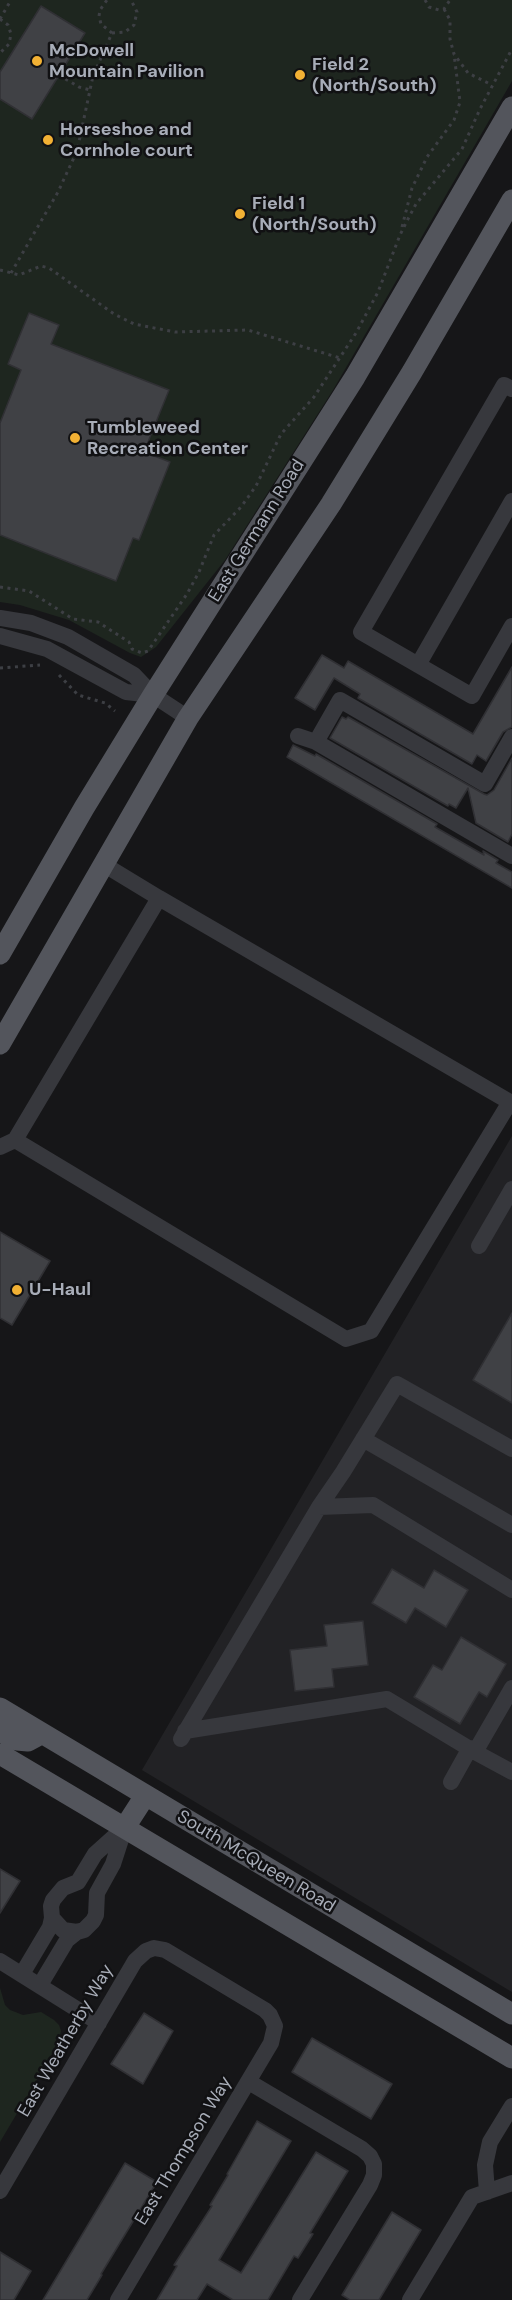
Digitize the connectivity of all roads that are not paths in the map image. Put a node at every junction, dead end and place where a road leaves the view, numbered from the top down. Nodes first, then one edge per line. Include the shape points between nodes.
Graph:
1 (512, 107) edge
2 (512, 200) edge
3 (512, 389) edge
4 (512, 501) edge
5 (0, 618) edge
6 (512, 626) edge
7 (0, 636) edge
8 (418, 665) junction
9 (153, 695) junction
10 (188, 718) junction
11 (298, 736) dead end
12 (512, 736) edge
13 (316, 742) junction
14 (512, 856) edge
15 (103, 864) junction
16 (159, 898) junction
17 (0, 954) edge
18 (0, 1044) edge
19 (8, 1144) edge
20 (512, 1189) edge
21 (479, 1246) dead end
22 (363, 1439) junction
23 (512, 1449) edge
24 (318, 1507) junction
25 (512, 1525) edge
26 (512, 1590) edge
27 (512, 1688) edge
28 (0, 1708) edge
29 (0, 1731) edge
30 (41, 1734) junction
31 (473, 1750) junction
32 (0, 1754) edge
33 (512, 1772) edge
34 (451, 1782) dead end
35 (146, 1796) junction
36 (125, 1827) junction
37 (52, 1918) junction
38 (77, 1932) junction
39 (154, 1948) joint
40 (0, 1961) edge
41 (22, 1974) junction
42 (40, 1985) junction
43 (512, 2014) edge
44 (99, 2023) junction
45 (512, 2058) edge
46 (249, 2082) junction
47 (512, 2106) edge
48 (512, 2183) edge
49 (0, 2191) edge
50 (487, 2192) junction
51 (118, 2300) edge
52 (300, 2300) edge
53 (410, 2300) edge

1 - 9 main road, East Germann Road via 355,376
2 - 10 main road via 343,483
3 - 8 street via 504,385 361,632
4 - 8 street
5 - 9 street via 31,623 68,637 134,675
6 - 8 street via 472,696
7 - 9 street via 47,649 126,692
9 - 10 street
9 - 17 main road, East Germann Road
10 - 15 main road
11 - 13 street
12 - 13 street via 484,784 340,700
13 - 14 street
15 - 16 street
15 - 18 main road
16 - 19 street
16 - 19 street via 510,1102 371,1331 346,1339
20 - 21 street
22 - 23 street via 397,1384
22 - 24 street
22 - 25 street
24 - 26 street via 373,1505
24 - 31 street via 183,1735 387,1699
27 - 31 street
28 - 30 main road, South McQueen Road
29 - 30 main road via 28,1741
30 - 35 main road, South McQueen Road
31 - 33 street
31 - 34 street
32 - 36 main road, South McQueen Road
35 - 36 main road
35 - 43 main road, South McQueen Road
36 - 37 street via 95,1854 78,1882 57,1893 51,1906
36 - 38 street via 113,1864 97,1893 93,1921
36 - 45 main road, South McQueen Road
37 - 38 street via 63,1930
37 - 41 street
38 - 42 street via 67,1940
39 - 44 street, East Weatherby Way via 135,1961
39 - 46 street, East Thompson Way via 165,1950 265,2010 273,2020 274,2037
40 - 41 street
41 - 42 street
42 - 44 street
44 - 49 street, East Weatherby Way
46 - 51 street, East Thompson Way
46 - 52 street via 362,2149 374,2164 370,2185
47 - 50 street via 490,2142 485,2165
48 - 50 street
50 - 53 street via 472,2197

